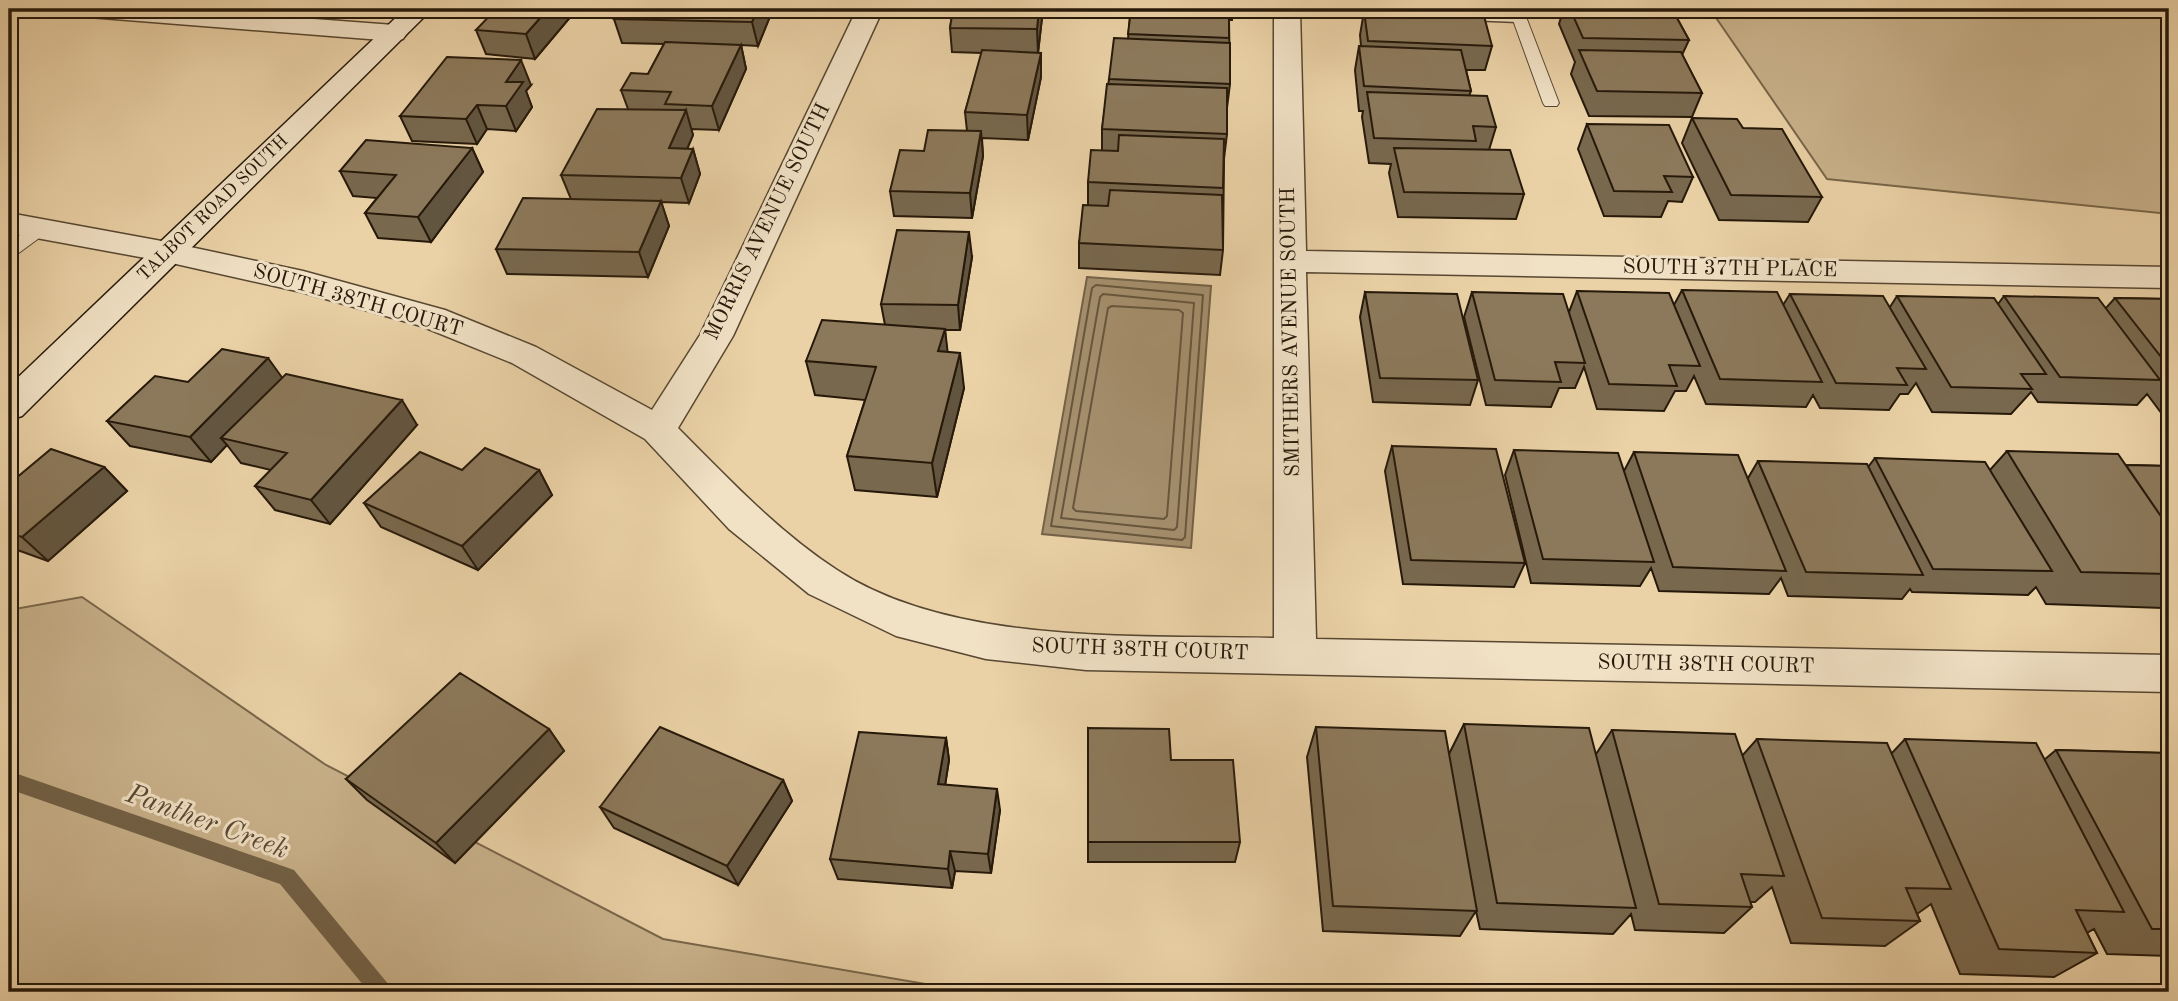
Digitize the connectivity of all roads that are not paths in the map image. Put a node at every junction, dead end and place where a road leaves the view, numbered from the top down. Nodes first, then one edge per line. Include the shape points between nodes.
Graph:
1 (89, 9) edge
2 (419, 9) edge
3 (870, 9) edge
4 (1287, 9) edge
5 (1395, 9) edge
6 (1517, 11) edge
7 (394, 33) junction
8 (1551, 103) dead end
9 (19, 234) edge
10 (167, 251) junction
11 (1290, 261) junction
12 (2169, 277) edge
13 (9, 407) edge
14 (658, 430) junction
15 (1295, 656) junction
16 (2169, 674) edge

1 - 7 street
2 - 7 street, TALBOT ROAD SOUTH
3 - 14 street, MORRIS AVENUE SOUTH via 716,336
4 - 11 street, SMITHERS AVENUE SOUTH
5 - 6 street
6 - 8 lane
7 - 10 street, TALBOT ROAD SOUTH
9 - 10 street, SOUTH 38TH COURT
10 - 13 street, TALBOT ROAD SOUTH
10 - 14 street, SOUTH 38TH COURT via 433,318 524,355
11 - 12 street, SOUTH 37TH PLACE
11 - 15 street, SMITHERS AVENUE SOUTH
14 - 15 street, SOUTH 38TH COURT via 743,518 823,582 896,619 986,641 1086,652
15 - 16 street, SOUTH 38TH COURT

